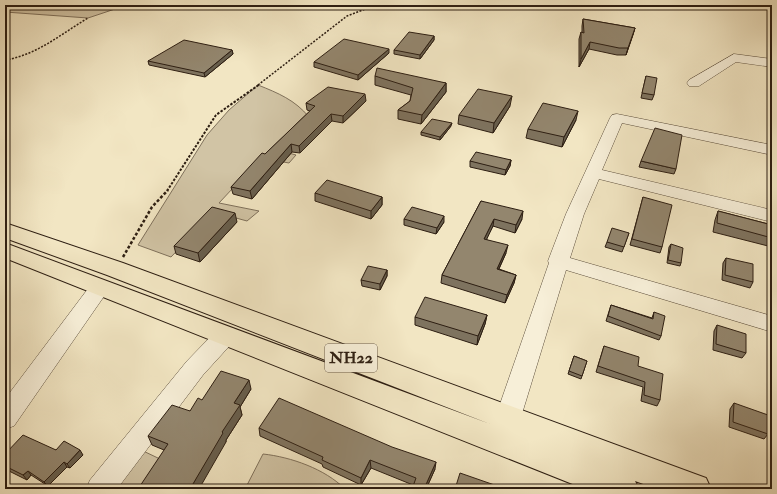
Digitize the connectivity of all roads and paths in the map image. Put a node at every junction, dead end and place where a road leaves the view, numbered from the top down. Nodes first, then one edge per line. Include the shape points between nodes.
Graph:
1 (376, 5) edge
2 (88, 18) dead end
3 (5, 60) edge
4 (772, 63) edge
5 (694, 84) dead end
6 (772, 150) edge
7 (593, 173) junction
8 (772, 216) edge
9 (5, 230) edge
10 (5, 250) edge
11 (558, 261) junction
12 (108, 278) junction
13 (772, 324) edge
14 (226, 335) junction
15 (5, 418) edge
16 (504, 429) junction
17 (613, 487) edge
18 (100, 489) edge
19 (695, 489) edge

1 - 12 path via 347,16 216,115 164,196 152,207 131,246
2 - 3 path via 51,43 18,58
4 - 5 street via 734,58
6 - 7 street via 617,118
7 - 8 street
7 - 11 street
9 - 12 highway, NH22
10 - 12 highway, NH22
11 - 13 street
11 - 16 street
12 - 14 highway, NH22
12 - 15 street
12 - 16 highway, NH22
14 - 16 highway, NH22
14 - 18 street via 195,368
16 - 17 highway, NH22
16 - 19 highway, NH22

